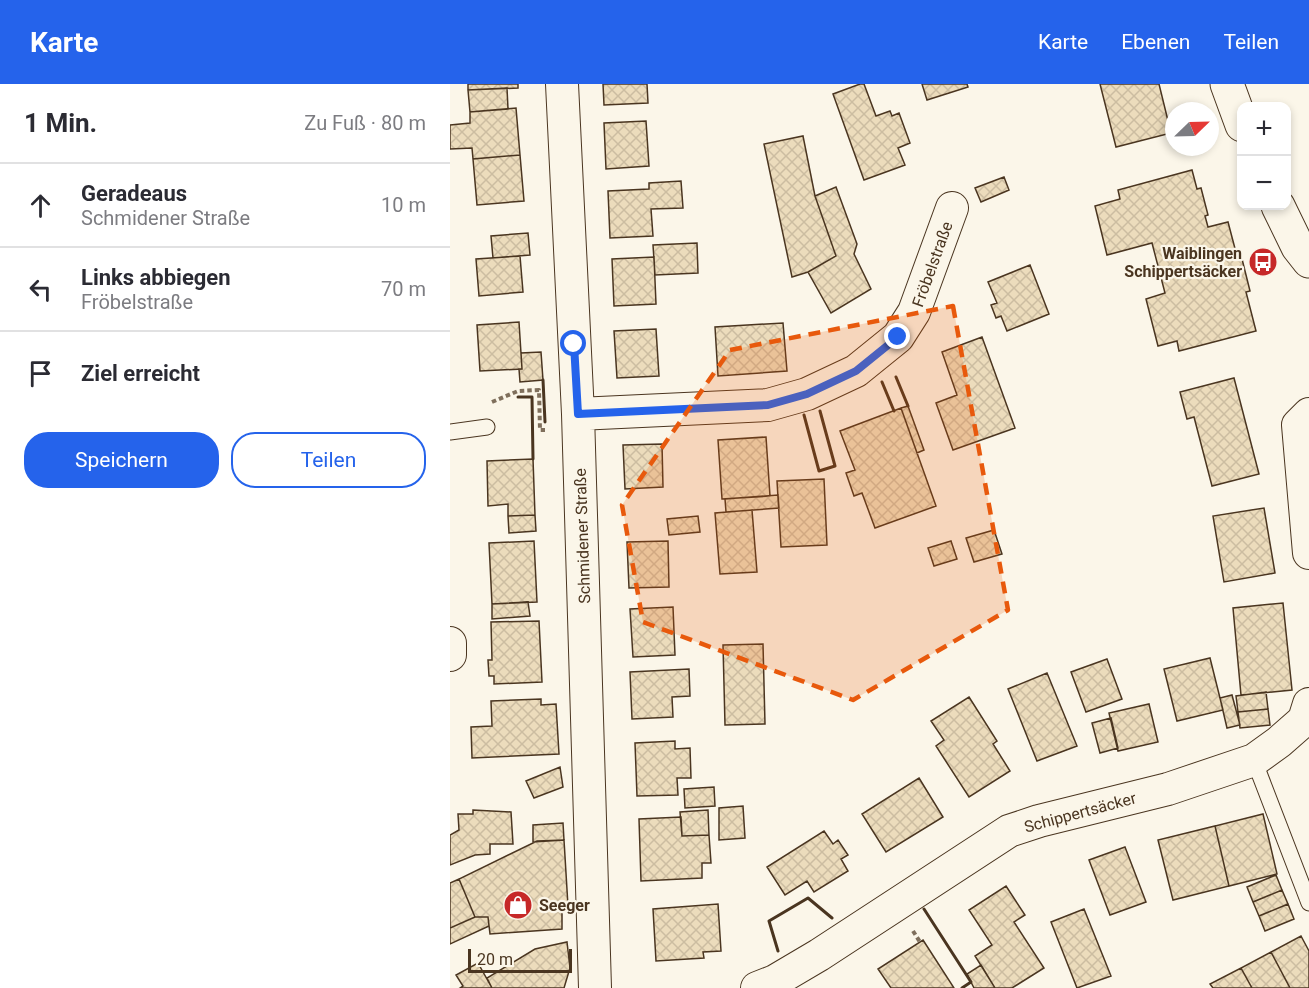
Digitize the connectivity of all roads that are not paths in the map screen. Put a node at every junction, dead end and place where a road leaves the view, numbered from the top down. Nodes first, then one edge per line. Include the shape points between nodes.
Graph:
1 (561, 84) edge
2 (1227, 84) edge
3 (1237, 111) edge
4 (952, 208) dead end
5 (1280, 210) edge
6 (1309, 261) edge
7 (578, 414) junction
8 (1309, 414) edge
9 (487, 428) dead end
10 (450, 432) edge
11 (1309, 553) edge
12 (450, 643) edge
13 (450, 655) edge
14 (1309, 704) edge
15 (1254, 760) junction
16 (1309, 903) edge
17 (595, 988) edge
18 (758, 988) edge

1 - 7 street, Schmidener Straße
2 - 3 street
4 - 7 street, Fröbelstraße via 914,312 898,337 856,371 807,394 768,405
5 - 6 street
7 - 17 street, Schmidener Straße
8 - 11 street via 1298,425
9 - 10 lane
12 - 13 street
14 - 15 street, Schippertsäcker via 1304,720
15 - 16 lane
15 - 18 street, Schippertsäcker via 1168,789 1009,831 819,955

